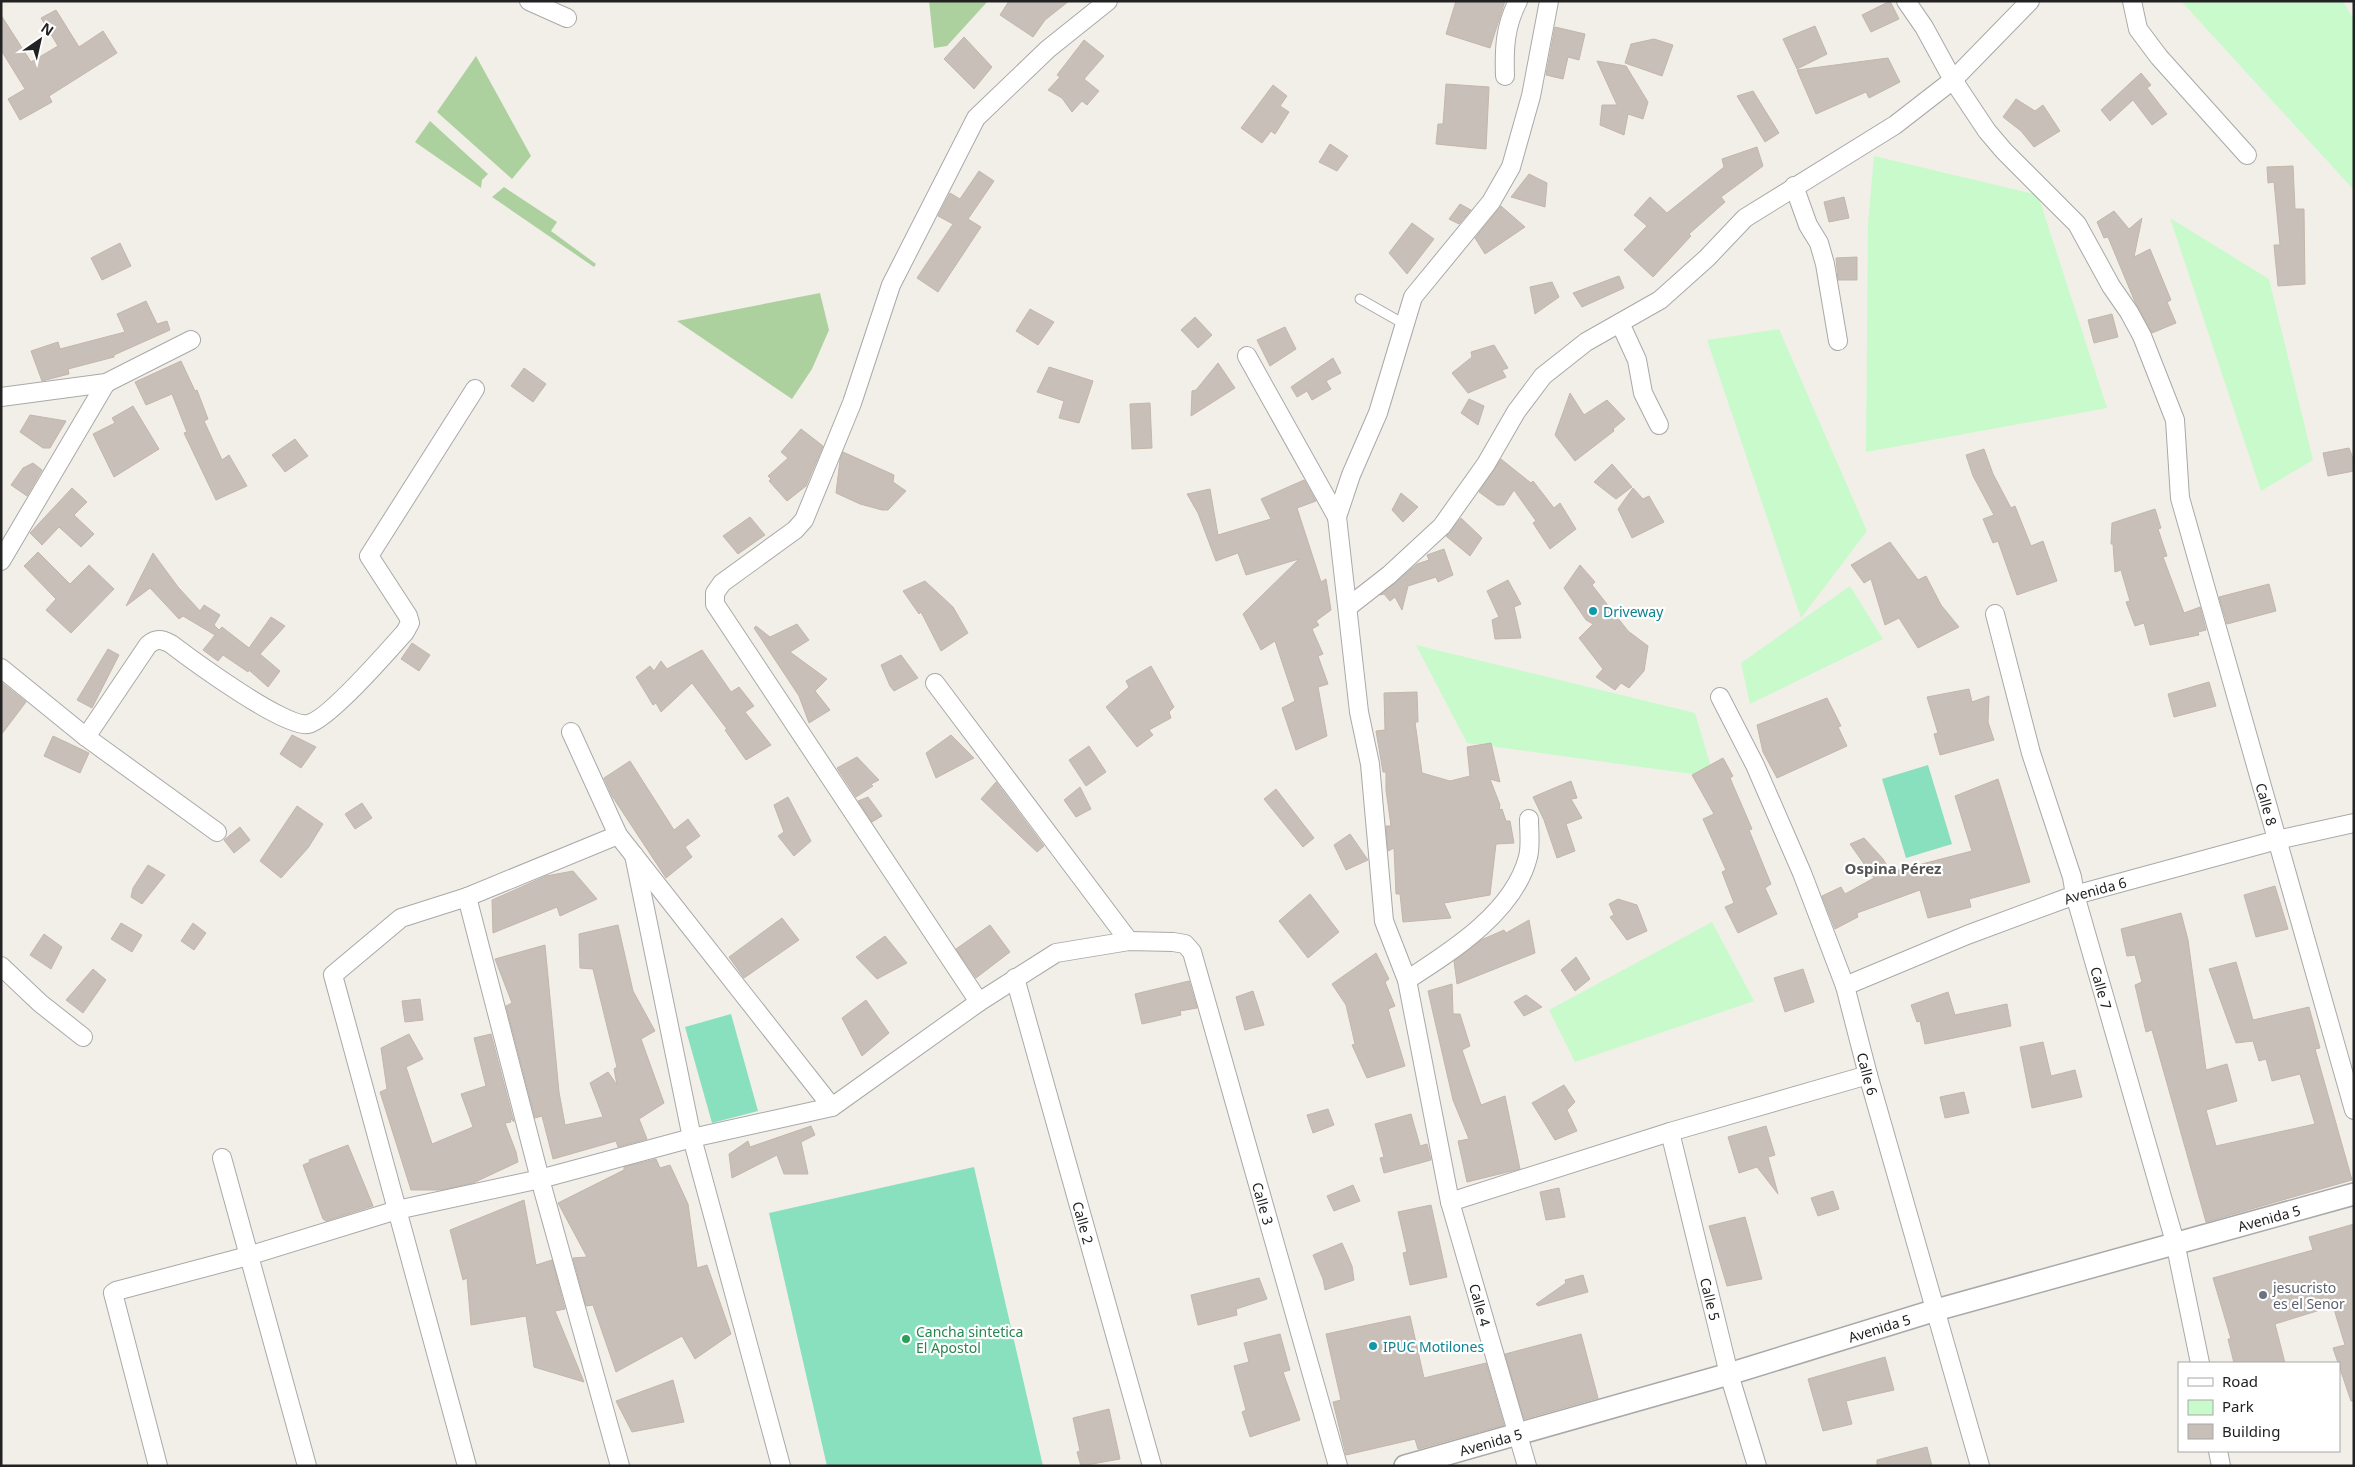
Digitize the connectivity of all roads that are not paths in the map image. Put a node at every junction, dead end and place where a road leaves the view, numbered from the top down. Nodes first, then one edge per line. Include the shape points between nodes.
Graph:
1 (529, 1) edge
2 (1108, 1) edge
3 (1518, 1) edge
4 (1549, 1) edge
5 (1906, 1) edge
6 (2030, 1) edge
7 (2132, 1) edge
8 (567, 18) dead end
9 (1505, 76) dead end
10 (1953, 80) junction
11 (2247, 155) dead end
12 (1794, 186) junction
13 (1360, 299) dead end
14 (1620, 323) junction
15 (1404, 324) junction
16 (192, 340) dead end
17 (1838, 341) dead end
18 (1247, 356) dead end
19 (106, 383) junction
20 (475, 390) dead end
21 (1, 397) edge
22 (1659, 425) dead end
23 (1337, 517) junction
24 (1, 561) edge
25 (1348, 607) junction
26 (1995, 614) dead end
27 (1, 668) edge
28 (935, 682) dead end
29 (1720, 697) dead end
30 (571, 732) dead end
31 (86, 737) junction
32 (1529, 819) dead end
33 (2354, 823) edge
34 (217, 832) dead end
35 (618, 835) junction
36 (2277, 840) junction
37 (634, 855) junction
38 (2074, 895) junction
39 (467, 897) junction
40 (1129, 941) junction
41 (1, 966) edge
42 (1015, 978) junction
43 (1407, 980) junction
44 (1845, 986) junction
45 (979, 1002) junction
46 (83, 1037) dead end
47 (1868, 1075) junction
48 (832, 1107) junction
49 (2354, 1110) edge
50 (1670, 1132) junction
51 (692, 1138) junction
52 (222, 1158) dead end
53 (540, 1179) junction
54 (2354, 1194) edge
55 (1450, 1202) junction
56 (396, 1210) junction
57 (2175, 1242) junction
58 (248, 1256) junction
59 (1936, 1310) junction
60 (2200, 1362) edge
61 (1730, 1374) junction
62 (1518, 1433) junction
63 (2218, 1452) edge
64 (158, 1466) edge
65 (307, 1466) edge
66 (467, 1466) edge
67 (620, 1466) edge
68 (780, 1466) edge
69 (1152, 1466) edge
70 (1338, 1466) edge
71 (1405, 1466) edge
72 (1527, 1466) edge
73 (1757, 1466) edge
74 (1980, 1466) edge
75 (2221, 1466) edge

1 - 8 street
2 - 45 street via 1048,49 976,118 890,285 852,403 804,520 722,583 716,593 715,604
3 - 9 street via 1509,19 1504,52
4 - 15 street via 1531,96 1511,167 1491,202 1413,297
5 - 10 street, Calle 8
6 - 10 street
7 - 11 street via 2138,29
10 - 12 street via 1895,125
10 - 36 street, Calle 8 via 2004,151 2077,224 2142,336 2175,420 2180,498
12 - 14 street via 1745,218 1660,300
12 - 17 street via 1825,264
13 - 15 lane
14 - 22 street via 1637,360 1643,393
14 - 25 street via 1586,342 1543,376 1442,526 1389,575
15 - 23 street via 1378,414
16 - 19 street
18 - 23 street
19 - 21 street
19 - 24 street
20 - 31 street via 369,556 410,623 342,699 312,723 298,724 236,691 171,644 159,640 148,645
23 - 25 street, Calle 4
25 - 43 street, Calle 4 via 1359,712 1371,773 1384,921
26 - 38 street, Calle 7 via 2031,753 2072,877
27 - 31 street
28 - 40 street
29 - 44 street, Calle 6 via 1755,765 1802,873
30 - 35 street
31 - 34 street
32 - 43 street via 1529,856 1515,891 1458,947
33 - 36 street, Avenida 6
35 - 37 street
35 - 39 street
36 - 38 street, Avenida 6
36 - 49 street, Calle 8
37 - 48 street
37 - 51 street
38 - 44 street, Avenida 6
38 - 57 street, Calle 7
39 - 53 street
39 - 56 street via 400,918 333,975
40 - 42 street via 1056,953
40 - 70 street, Calle 3 via 1185,944 1192,952
41 - 46 street
42 - 45 street
42 - 69 street, Calle 2
43 - 55 street, Calle 4
44 - 47 street, Calle 6
45 - 48 street
47 - 50 street
47 - 59 street, Calle 6
48 - 51 street
50 - 55 street
50 - 61 street, Calle 5
51 - 53 street
51 - 68 street
52 - 58 street
53 - 56 street
53 - 67 street
54 - 57 street, Avenida 5
55 - 62 street, Calle 4
56 - 58 street
56 - 66 street
57 - 59 street, Avenida 5
57 - 60 street, Calle 7
58 - 64 street via 113,1293
58 - 65 street
59 - 61 street, Avenida 5
59 - 74 street, Calle 6
61 - 62 street, Avenida 5
61 - 73 street, Calle 5
62 - 71 street, Avenida 5
62 - 72 street, Calle 4
63 - 75 street

